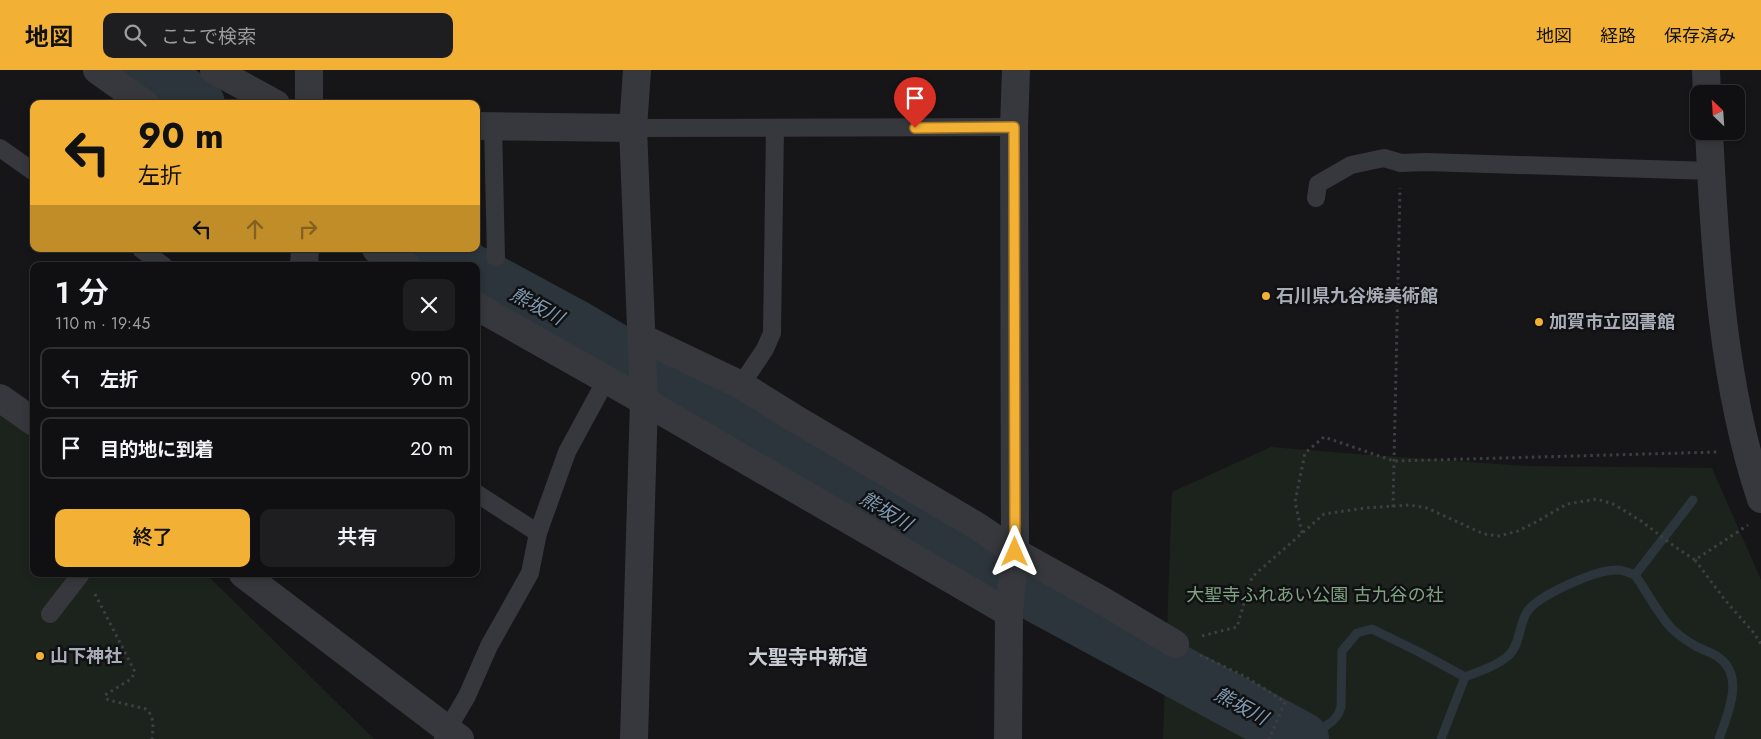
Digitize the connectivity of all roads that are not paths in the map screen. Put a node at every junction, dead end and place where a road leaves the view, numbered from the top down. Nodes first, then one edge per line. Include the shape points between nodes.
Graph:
1 (97, 70) edge
2 (214, 70) edge
3 (309, 70) edge
4 (637, 70) edge
5 (1016, 70) edge
6 (1706, 70) edge
7 (1707, 85) edge
8 (139, 100) edge
9 (269, 100) edge
10 (309, 100) edge
11 (484, 126) edge
12 (1014, 127) junction
13 (633, 128) junction
14 (776, 128) junction
15 (1709, 140) edge
16 (0, 148) edge
17 (30, 169) edge
18 (1711, 171) junction
19 (1316, 198) dead end
20 (145, 252) edge
21 (381, 252) edge
22 (496, 258) dead end
23 (159, 262) edge
24 (400, 262) edge
25 (480, 308) edge
26 (642, 338) junction
27 (606, 380) junction
28 (741, 385) junction
29 (643, 393) junction
30 (0, 398) edge
31 (30, 419) edge
32 (480, 496) edge
33 (1757, 510) edge
34 (538, 533) junction
35 (1015, 552) junction
36 (79, 577) edge
37 (246, 577) edge
38 (1010, 607) junction
39 (50, 614) dead end
40 (1175, 644) road end
41 (450, 736) edge
42 (634, 739) edge
43 (1008, 739) edge

1 - 8 street
2 - 9 street
3 - 10 street
4 - 13 street
5 - 12 street
6 - 7 street
11 - 13 street
11 - 22 lane
12 - 14 lane
12 - 35 street
13 - 14 lane
13 - 26 street
14 - 28 lane via 772,334
15 - 18 street
16 - 17 lane
18 - 19 lane via 1401,163 1384,158 1351,165 1318,184
18 - 33 street via 1724,334
20 - 23 lane
21 - 24 street
25 - 27 street
26 - 28 street
26 - 29 street
27 - 29 street
27 - 34 lane via 567,452
28 - 35 street
29 - 38 street
29 - 42 street
30 - 31 street
32 - 34 lane
34 - 41 lane via 530,573 489,646
35 - 38 street
35 - 40 street
36 - 39 lane
37 - 41 street
38 - 43 street

